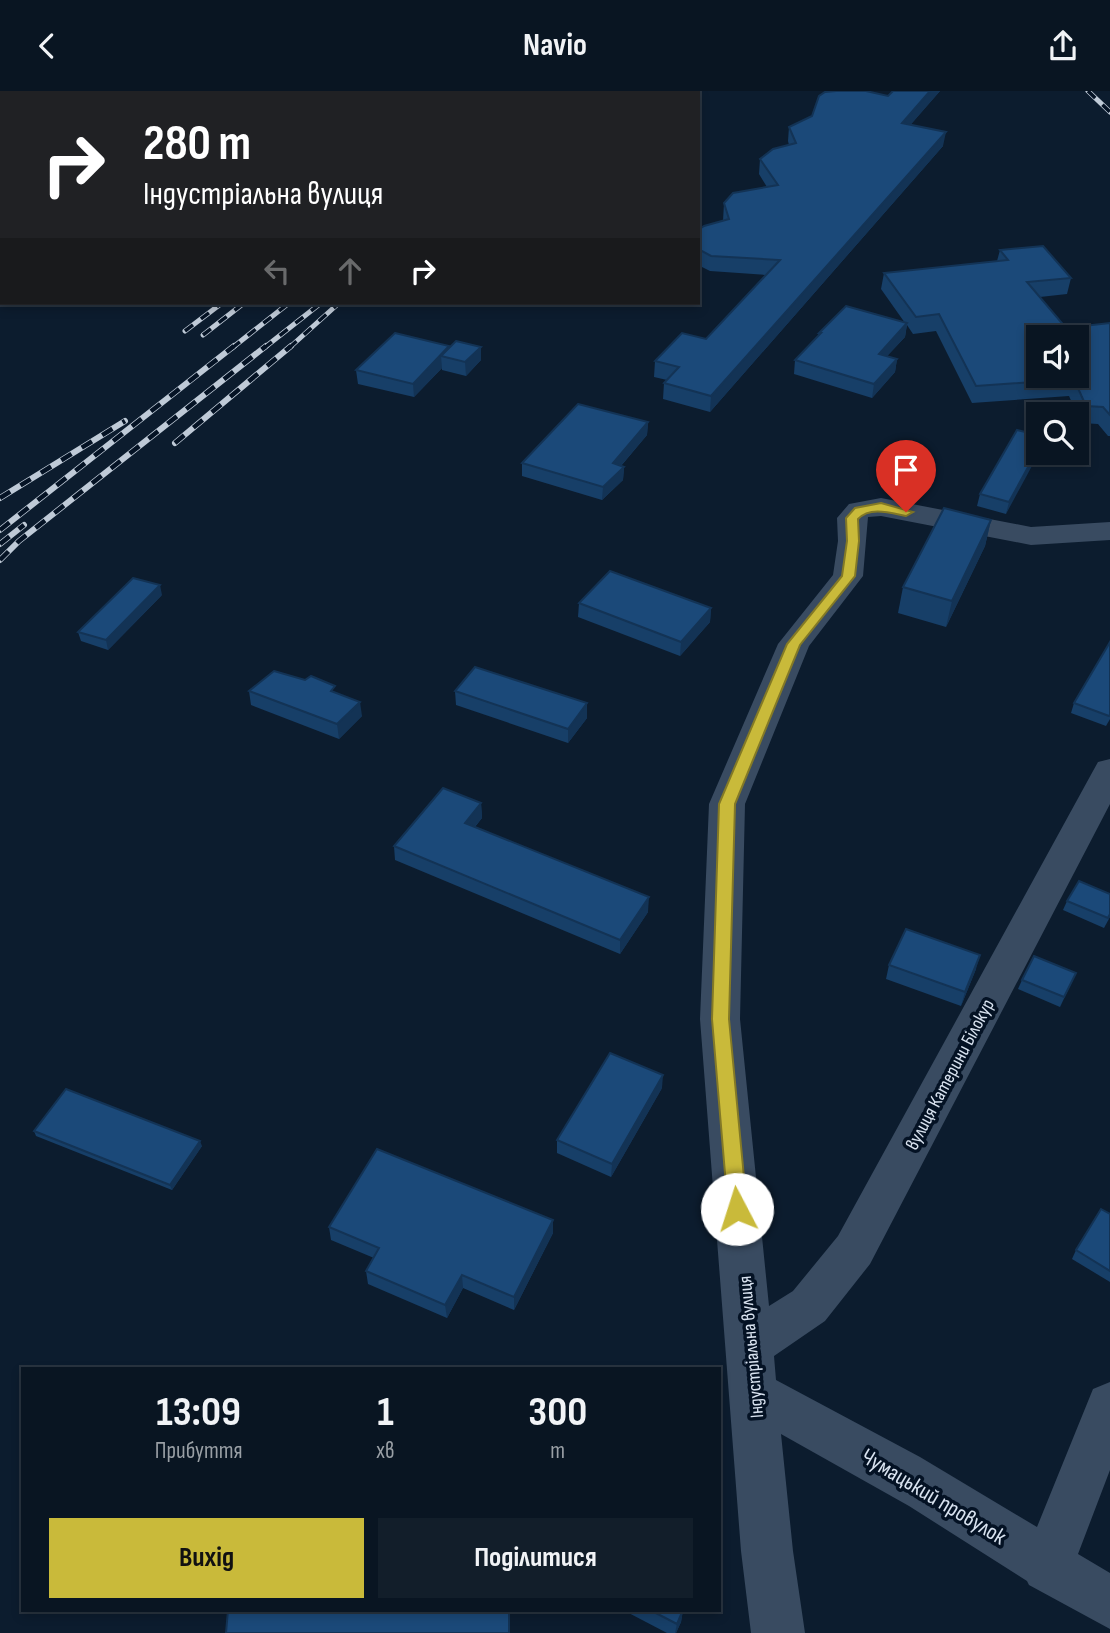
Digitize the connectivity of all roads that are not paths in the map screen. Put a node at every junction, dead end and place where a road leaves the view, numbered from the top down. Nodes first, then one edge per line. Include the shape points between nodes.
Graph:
1 (1110, 531) edge
2 (1110, 771) edge
3 (752, 1370) junction
4 (1110, 1406) edge
5 (1048, 1567) junction
6 (1110, 1603) edge
7 (778, 1633) edge

1 - 3 street, Індустріальна вулиця via 1031,535 881,507 859,510 852,518 848,576 794,644 727,804 720,1019
2 - 3 street, вулиця Катерини Білокур via 854,1250
3 - 5 street, Чумацький провулок via 835,1437 951,1503
3 - 7 street, Індустріальна вулиця
4 - 5 street
5 - 6 street, Чумацький провулок

